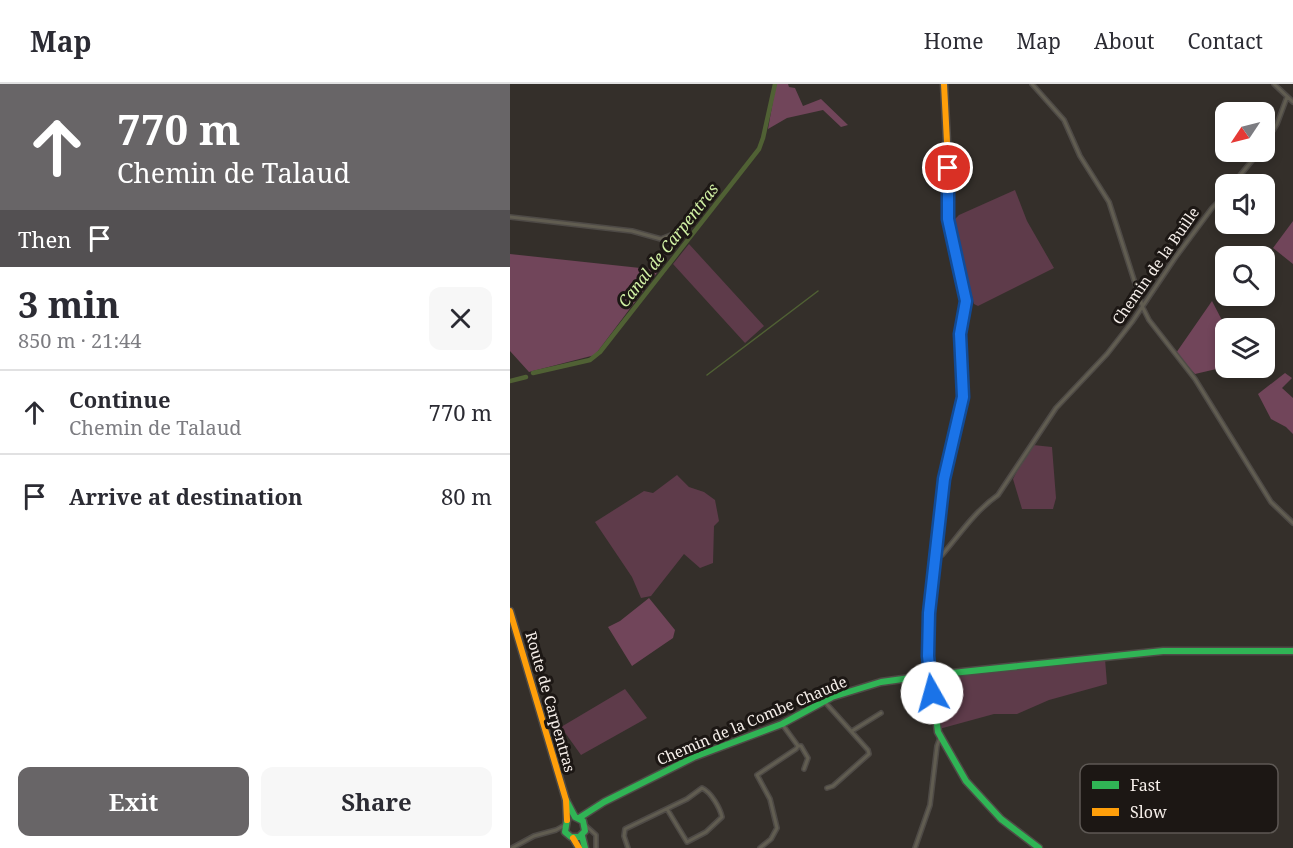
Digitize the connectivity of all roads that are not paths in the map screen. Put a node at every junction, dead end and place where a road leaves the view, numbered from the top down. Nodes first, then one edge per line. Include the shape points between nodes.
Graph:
1 (944, 84) edge
2 (1032, 84) edge
3 (1275, 84) edge
4 (1287, 97) junction
5 (1293, 102) edge
6 (1275, 127) edge
7 (1251, 162) edge
8 (1241, 174) edge
9 (1215, 205) edge
10 (510, 217) edge
11 (681, 231) dead end
12 (1143, 308) junction
13 (1293, 523) edge
14 (936, 555) junction
15 (510, 611) edge
16 (1293, 651) edge
17 (932, 675) junction
18 (825, 701) junction
19 (880, 713) dead end
20 (782, 724) junction
21 (851, 732) junction
22 (940, 738) junction
23 (798, 746) junction
24 (804, 769) dead end
25 (827, 788) dead end
26 (667, 809) junction
27 (590, 813) junction
28 (572, 820) junction
29 (585, 824) junction
30 (556, 830) junction
31 (592, 831) junction
32 (566, 834) junction
33 (583, 834) junction
34 (573, 838) junction
35 (512, 848) edge
36 (579, 848) edge
37 (585, 848) edge
38 (596, 848) edge
39 (628, 848) edge
40 (760, 848) edge
41 (915, 848) edge
42 (1039, 848) edge

1 - 14 street via 948,219 966,295 960,334 963,397 944,479
2 - 12 street via 1064,120 1080,156 1109,202
3 - 4 street
4 - 5 street
4 - 6 street
7 - 8 street
9 - 12 street, Chemin de la Buille
10 - 11 street via 632,231 661,239
12 - 13 street via 1195,379 1271,502
12 - 14 street, Chemin de la Buille via 1107,354 1056,408 998,495 984,504 942,555
14 - 17 street via 928,640
15 - 28 street, Route de Carpentras
16 - 17 street, Chemin de la Combe Chaude via 1163,651
17 - 18 street, Chemin de la Combe Chaude via 864,686
17 - 22 street
18 - 20 street, Chemin de la Combe Chaude
18 - 21 street
19 - 21 street
20 - 23 street
20 - 27 street, Chemin de la Combe Chaude via 694,757 604,802
21 - 25 street via 869,754
22 - 41 street via 930,806
22 - 42 street via 971,787 1006,824
23 - 24 street via 808,758
23 - 40 street via 757,775 770,799 777,828
26 - 26 street via 702,788 722,817 687,842
26 - 39 street via 625,829
27 - 28 street, Chemin de la Combe Chaude
27 - 29 street
28 - 29 street
28 - 30 street
28 - 32 street, Route de Carpentras
29 - 31 street
29 - 33 street
30 - 32 street
30 - 35 street
31 - 33 street
31 - 38 street via 597,838
32 - 34 street
33 - 34 street
33 - 37 street
34 - 36 street

